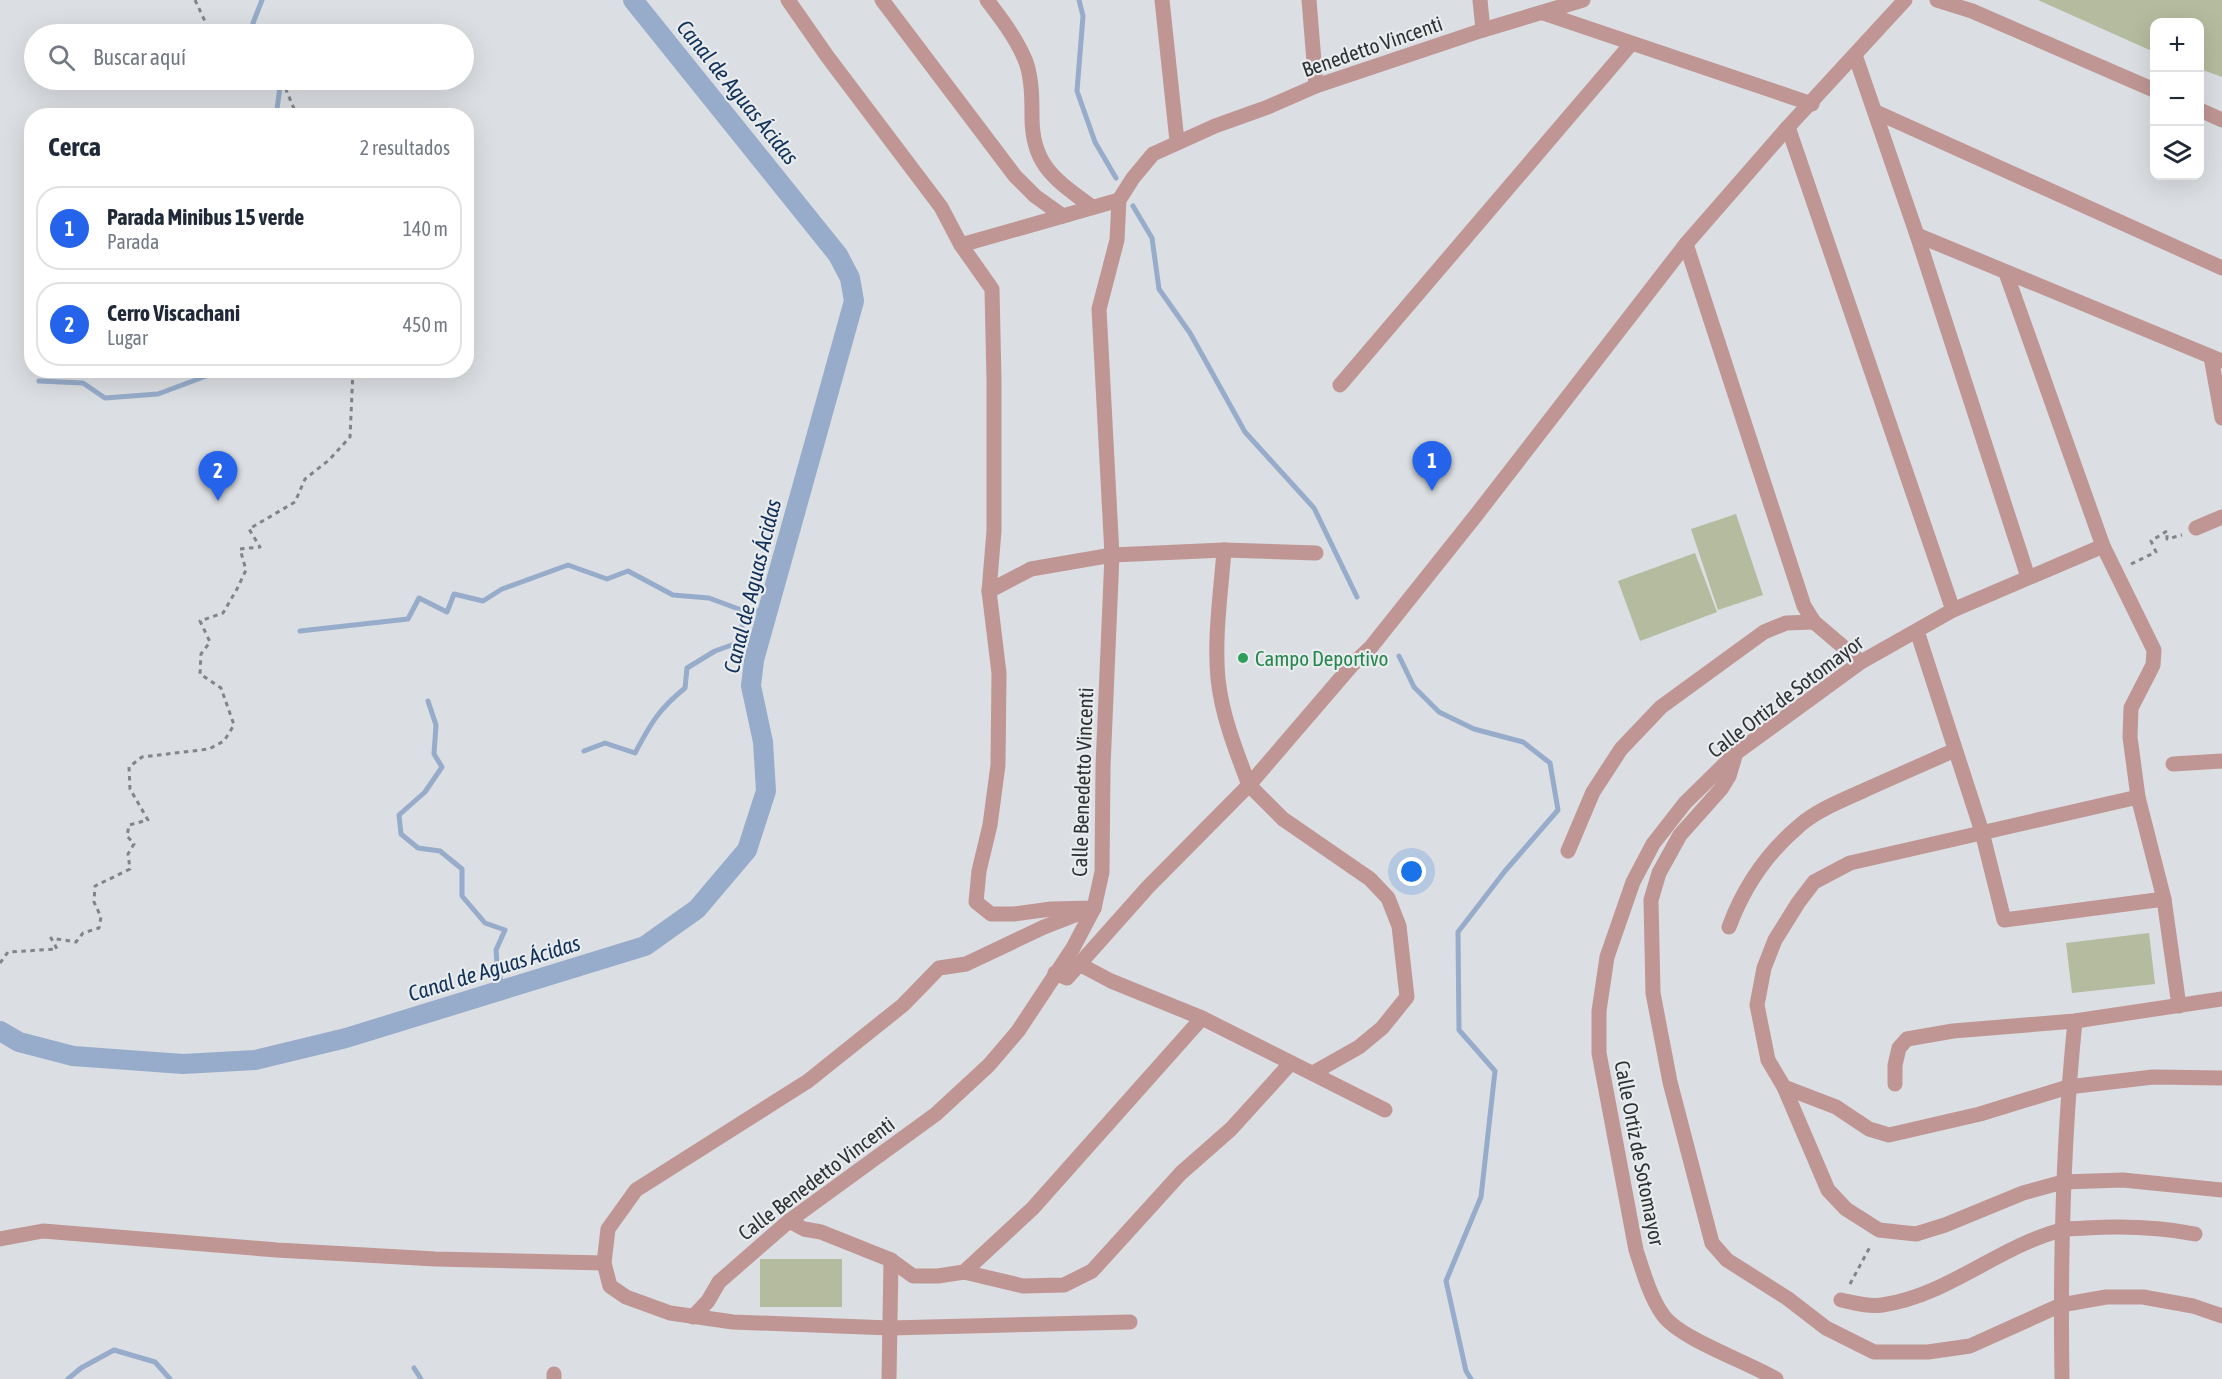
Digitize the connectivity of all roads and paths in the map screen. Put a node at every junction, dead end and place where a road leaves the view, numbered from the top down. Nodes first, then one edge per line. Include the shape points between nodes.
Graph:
1 (195, 0) edge
2 (788, 0) edge
3 (882, 0) edge
4 (987, 0) edge
5 (1162, 0) edge
6 (1309, 0) edge
7 (1480, 0) edge
8 (1583, 0) edge
9 (1905, 0) edge
10 (1937, 0) edge
11 (1543, 13) junction
12 (206, 24) edge
13 (1483, 30) junction
14 (1630, 44) junction
15 (1855, 55) junction
16 (1316, 86) junction
17 (2150, 88) edge
18 (286, 90) edge
19 (1812, 104) junction
20 (294, 108) edge
21 (1876, 112) junction
22 (2204, 112) edge
23 (2222, 120) edge
24 (1788, 127) junction
25 (1177, 141) junction
26 (1119, 200) junction
27 (1092, 207) junction
28 (1063, 216) junction
29 (1917, 235) junction
30 (1686, 244) junction
31 (962, 245) junction
32 (2222, 268) edge
33 (2006, 273) junction
34 (2217, 359) edge
35 (353, 378) edge
36 (1340, 385) dead end
37 (2222, 418) edge
38 (2222, 517) edge
39 (2196, 528) joint
40 (2103, 546) junction
41 (1224, 550) junction
42 (1316, 553) dead end
43 (1112, 555) junction
44 (2115, 572) junction
45 (2028, 577) junction
46 (989, 591) junction
47 (1953, 610) junction
48 (1814, 622) junction
49 (1917, 631) junction
50 (1861, 662) junction
51 (1955, 750) junction
52 (1736, 753) junction
53 (2222, 761) edge
54 (2173, 764) dead end
55 (1249, 785) junction
56 (2138, 797) junction
57 (1982, 832) junction
58 (1568, 851) dead end
59 (2164, 899) junction
60 (1094, 908) junction
61 (1729, 927) dead end
62 (0, 963) edge
63 (1079, 964) junction
64 (1055, 974) junction
65 (2222, 999) edge
66 (2179, 1006) junction
67 (1202, 1018) junction
68 (2075, 1021) junction
69 (1290, 1064) junction
70 (1313, 1073) junction
71 (2222, 1078) edge
72 (1895, 1084) dead end
73 (1784, 1087) junction
74 (2068, 1087) junction
75 (1385, 1110) dead end
76 (2063, 1182) junction
77 (2222, 1190) edge
78 (789, 1221) junction
79 (1879, 1230) junction
80 (2061, 1230) junction
81 (2195, 1234) dead end
82 (0, 1239) edge
83 (891, 1260) junction
84 (604, 1263) junction
85 (964, 1272) junction
86 (1841, 1300) joint
87 (2061, 1305) junction
88 (2222, 1316) edge
89 (693, 1317) junction
90 (1130, 1322) dead end
91 (890, 1328) junction
92 (889, 1379) edge
93 (1776, 1379) edge
94 (2062, 1379) edge

1 - 12 path
2 - 31 street via 941,207
3 - 28 street via 1015,176
4 - 27 street via 1013,34 1027,64 1032,133 1038,156 1056,180
5 - 25 street
6 - 16 street
7 - 13 street
8 - 11 street, Benedetto Vincenti
9 - 15 street
10 - 17 street via 1972,11
11 - 13 street, Benedetto Vincenti
11 - 14 street
13 - 16 street, Benedetto Vincenti
14 - 19 street
14 - 36 street
15 - 19 street
15 - 21 street
16 - 25 street, Benedetto Vincenti
18 - 20 path
19 - 24 street
21 - 29 street
21 - 32 street
22 - 23 street
24 - 30 street
24 - 47 street
25 - 26 street via 1153,154
26 - 27 street
26 - 43 street, Calle Benedetto Vincenti via 1117,240 1099,309
27 - 28 street
28 - 31 street
29 - 33 street
29 - 45 street
30 - 48 street via 1804,606
30 - 55 street via 1371,647
31 - 46 street via 992,289 994,531
33 - 34 street
33 - 40 street
34 - 37 street
35 - 62 path via 350,437 305,479 295,502 249,529 260,547 240,549 246,570 237,589 223,613 200,621 210,642 201,654 200,674 221,688 234,725 224,741 209,749 142,757 129,767 130,789 148,820 129,825 127,836 134,844 128,854 130,869 95,886 94,902 101,916 99,928 83,933 76,942 51,938 57,948 8,952
38 - 39 street
39 - 44 path via 2167,538 2167,531 2151,541 2156,552
40 - 44 street
40 - 45 street, Calle Ortiz de Sotomayor
41 - 42 street
41 - 43 street
41 - 55 street via 1218,680 1228,728
43 - 46 street via 1031,569
43 - 60 street, Calle Benedetto Vincenti via 1102,872
44 - 56 street via 2154,650 2152,665 2131,708 2130,737
45 - 47 street, Calle Ortiz de Sotomayor
46 - 60 street via 999,673 998,765 976,902 991,914
47 - 49 street, Calle Ortiz de Sotomayor
48 - 50 street
48 - 58 street via 1786,624 1764,632 1661,707 1621,749 1593,792
49 - 50 street, Calle Ortiz de Sotomayor
49 - 51 street
50 - 52 street, Calle Ortiz de Sotomayor
51 - 57 street
51 - 61 street via 1826,808 1800,825 1758,871
52 - 87 street via 1721,789 1680,835 1659,873 1651,900 1653,993 1670,1082 1712,1243 1727,1260 1826,1328 1874,1352 1970,1347
52 - 93 street, Calle Ortiz de Sotomayor via 1685,803 1653,844 1633,882 1607,957 1599,1011 1599,1053 1636,1250 1663,1315 1677,1330
53 - 54 street
55 - 63 street
55 - 70 street via 1283,819 1370,879 1388,898 1399,926 1407,997 1382,1028 1359,1047
56 - 57 street
56 - 59 street
57 - 59 street via 2004,920
57 - 73 street via 1850,863 1814,882 1775,940 1764,968 1757,1005 1768,1060
59 - 66 street
60 - 64 street, Calle Benedetto Vincenti
60 - 84 street via 966,964 939,968 903,1005 808,1081 636,1190 608,1229
63 - 64 street via 1067,978
63 - 67 street via 1121,986
64 - 78 street, Calle Benedetto Vincenti via 1018,1031 989,1065 936,1114
65 - 66 street
66 - 68 street
67 - 69 street
67 - 85 street via 1033,1208
68 - 72 street via 1953,1031 1907,1039 1899,1048
68 - 74 street
69 - 70 street
69 - 85 street via 1231,1129 1181,1173 1092,1271 1064,1285 1023,1286
70 - 75 street
71 - 74 street via 2153,1077
73 - 74 street via 1836,1107 1869,1129 1889,1135 1980,1114
73 - 79 street via 1828,1190 1846,1209
74 - 76 street
76 - 77 street via 2123,1180
76 - 79 street via 1916,1234
76 - 80 street
78 - 83 street
78 - 89 street, Calle Benedetto Vincenti via 719,1282
79 - 86 path
80 - 81 street via 2155,1228
80 - 86 street via 1912,1297 1881,1305
80 - 87 street
82 - 84 street via 43,1231 277,1250
83 - 85 street via 913,1276
83 - 91 street
84 - 89 street via 610,1286 626,1297
87 - 88 street via 2106,1297 2143,1297
87 - 94 street
89 - 91 street via 733,1323
90 - 91 street
91 - 92 street

